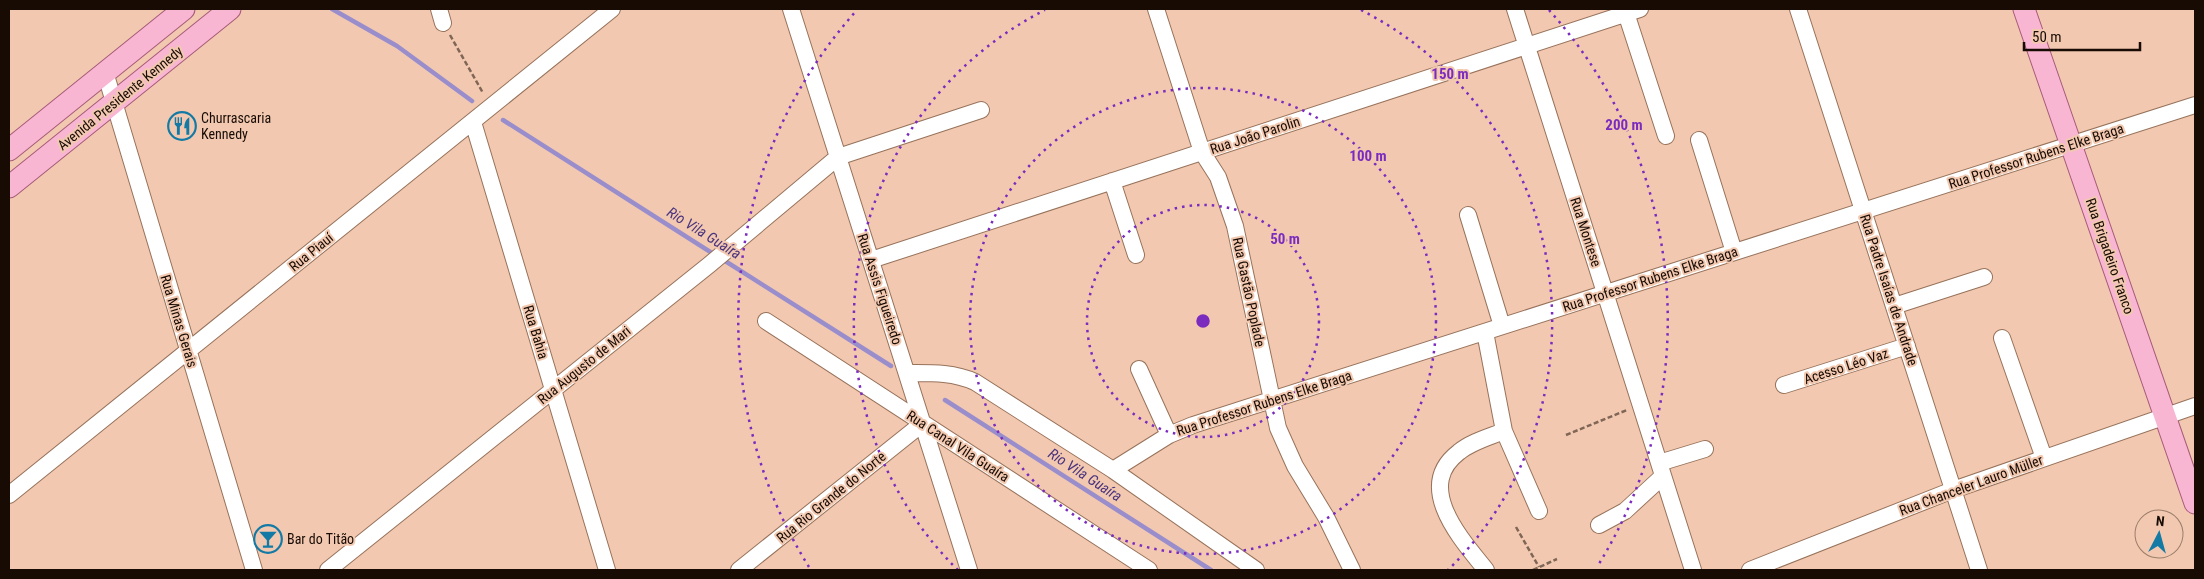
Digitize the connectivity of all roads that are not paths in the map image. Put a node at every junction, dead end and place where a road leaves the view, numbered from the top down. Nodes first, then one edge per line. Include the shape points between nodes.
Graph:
1 (184, 9) edge
2 (230, 9) edge
3 (612, 9) edge
4 (791, 9) edge
5 (1156, 9) edge
6 (1515, 9) edge
7 (1798, 9) edge
8 (2024, 9) edge
9 (1633, 11) edge
10 (1527, 46) junction
11 (105, 72) junction
12 (114, 102) junction
13 (2195, 105) edge
14 (981, 110) dead end
15 (473, 122) junction
16 (1666, 136) dead end
17 (1699, 140) dead end
18 (2071, 145) junction
19 (9, 150) edge
20 (1202, 152) junction
21 (838, 157) junction
22 (1112, 181) junction
23 (9, 187) edge
24 (1864, 211) junction
25 (1468, 215) dead end
26 (1734, 252) junction
27 (1136, 255) dead end
28 (870, 260) junction
29 (1984, 277) dead end
30 (1605, 293) junction
31 (1894, 306) junction
32 (766, 321) dead end
33 (1502, 326) junction
34 (1485, 332) junction
35 (2002, 338) dead end
36 (1907, 346) junction
37 (188, 351) junction
38 (1139, 369) dead end
39 (907, 373) junction
40 (1784, 385) dead end
41 (553, 390) junction
42 (1271, 400) junction
43 (2195, 406) edge
44 (2165, 415) junction
45 (923, 423) junction
46 (1504, 431) junction
47 (1169, 434) junction
48 (1705, 449) dead end
49 (2044, 458) junction
50 (1661, 469) junction
51 (1113, 470) junction
52 (1954, 490) junction
53 (9, 495) edge
54 (2195, 503) edge
55 (1539, 511) dead end
56 (1599, 525) dead end
57 (1145, 569) edge
58 (254, 570) edge
59 (328, 570) edge
60 (608, 570) edge
61 (739, 570) edge
62 (969, 570) edge
63 (1256, 570) edge
64 (1352, 570) edge
65 (1486, 570) edge
66 (1693, 570) edge
67 (1750, 570) edge
68 (1979, 570) edge

1 - 11 main road
2 - 12 main road, Avenida Presidente Kennedy
3 - 15 street, Rua Piauí
4 - 21 street, Rua Assis Figueiredo
5 - 20 street, Rua Gastão Poplade
6 - 10 street, Rua Montese
7 - 24 street, Rua Padre Isaías de Andrade
8 - 18 main road, Rua Brigadeiro Franco
9 - 10 street, Rua João Parolin
9 - 16 street
10 - 20 street, Rua João Parolin
10 - 30 street, Rua Montese
11 - 12 street, Rua Minas Gerais
11 - 19 main road
12 - 23 main road, Avenida Presidente Kennedy
12 - 37 street, Rua Minas Gerais
13 - 18 street, Rua Professor Rubens Elke Braga
14 - 21 street
15 - 37 street, Rua Piauí
15 - 41 street, Rua Bahia
17 - 26 street
18 - 24 street, Rua Professor Rubens Elke Braga
18 - 44 main road, Rua Brigadeiro Franco
20 - 22 street, Rua João Parolin
20 - 42 street, Rua Gastão Poplade via 1218,177 1235,226
21 - 28 street, Rua Assis Figueiredo
21 - 41 street, Rua Augusto de Mari
22 - 27 street
22 - 28 street, Rua João Parolin
24 - 26 street, Rua Professor Rubens Elke Braga
24 - 31 street, Rua Padre Isaías de Andrade
25 - 33 street
26 - 30 street, Rua Professor Rubens Elke Braga
28 - 39 street, Rua Assis Figueiredo
29 - 31 street
30 - 33 street, Rua Professor Rubens Elke Braga
30 - 50 street, Rua Montese
31 - 36 street, Rua Padre Isaías de Andrade
32 - 45 street, Rua Canal Vila Guaíra
33 - 34 street, Rua Professor Rubens Elke Braga
34 - 42 street, Rua Professor Rubens Elke Braga
34 - 46 street
35 - 49 street
36 - 40 street, Acesso Léo Vaz
36 - 52 street, Rua Padre Isaías de Andrade
37 - 53 street, Rua Piauí
37 - 58 street, Rua Minas Gerais
38 - 47 street
39 - 45 street, Rua Assis Figueiredo
39 - 51 street via 962,376 975,382
41 - 59 street, Rua Augusto de Mari
41 - 60 street, Rua Bahia
42 - 47 street, Rua Professor Rubens Elke Braga
42 - 64 street, Rua Gastão Poplade via 1284,445
43 - 44 street, Rua Chanceler Lauro Müller
44 - 49 street, Rua Chanceler Lauro Müller
44 - 54 main road, Rua Brigadeiro Franco
45 - 57 street, Rua Canal Vila Guaíra
45 - 61 street, Rua Rio Grande do Norte
45 - 62 street, Rua Assis Figueiredo
46 - 55 street
46 - 65 street via 1459,452 1447,465 1440,482 1446,515 1455,532
47 - 51 street, Rua Professor Rubens Elke Braga
48 - 50 street
49 - 52 street, Rua Chanceler Lauro Müller
50 - 56 street via 1625,511
50 - 66 street, Rua Montese
51 - 63 street
52 - 67 street, Rua Chanceler Lauro Müller
52 - 68 street, Rua Padre Isaías de Andrade

